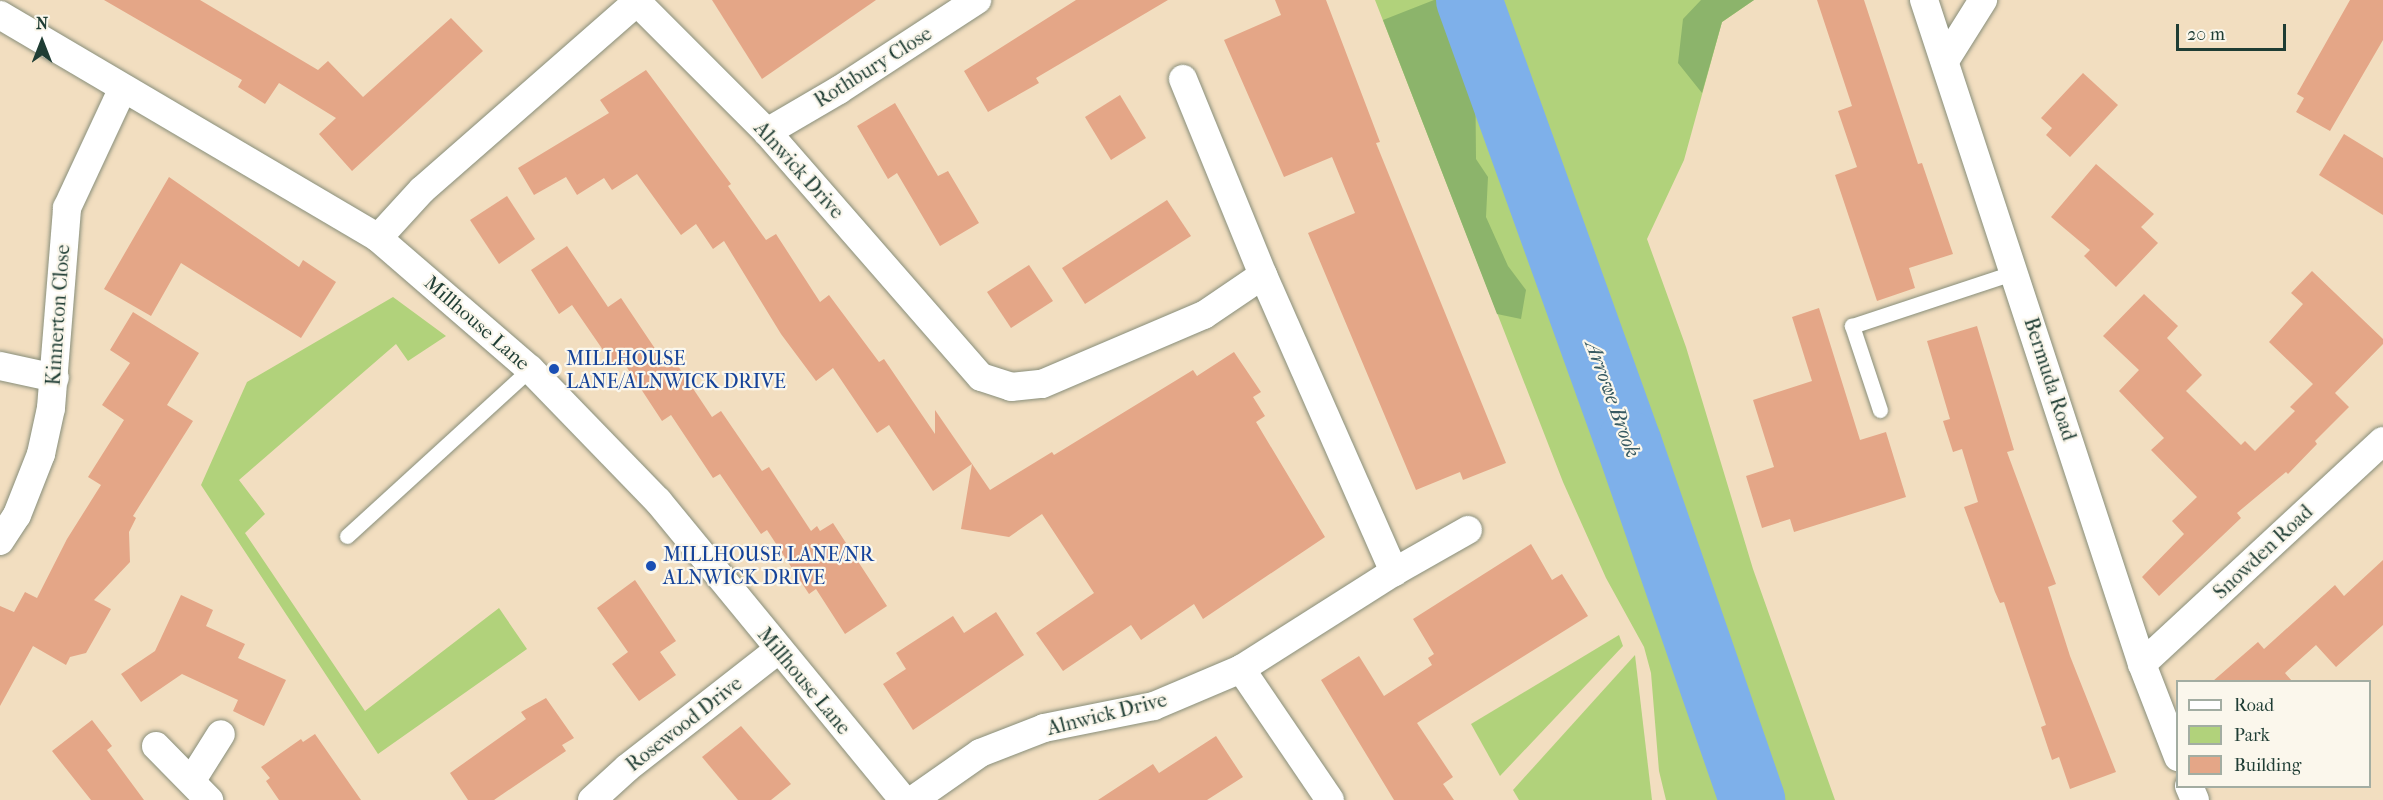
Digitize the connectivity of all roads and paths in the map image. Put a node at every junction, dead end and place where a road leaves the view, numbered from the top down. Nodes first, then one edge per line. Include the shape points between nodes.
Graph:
1 (977, 0) edge
2 (1924, 0) edge
3 (1983, 0) edge
4 (637, 1) edge
5 (0, 15) edge
6 (1946, 59) junction
7 (1183, 79) dead end
8 (122, 90) junction
9 (767, 132) junction
10 (378, 238) junction
11 (2015, 272) junction
12 (1263, 274) junction
13 (0, 366) edge
14 (530, 369) junction
15 (55, 378) junction
16 (1880, 410) dead end
17 (2383, 441) edge
18 (1468, 530) dead end
19 (347, 536) dead end
20 (0, 541) edge
21 (1394, 572) junction
22 (778, 651) junction
23 (2142, 664) junction
24 (1241, 669) junction
25 (221, 734) dead end
26 (156, 746) dead end
27 (2176, 752) edge
28 (201, 790) edge
29 (592, 800) edge
30 (904, 800) edge
31 (913, 800) edge
32 (1330, 800) edge

1 - 9 street, Rothbury Close
2 - 6 street, Bermuda Road
3 - 6 street
4 - 9 street, Alnwick Drive
4 - 10 street, Alnwick Drive via 422,190
5 - 8 street, Millhouse Lane
6 - 11 street, Bermuda Road
7 - 12 street
8 - 10 street, Millhouse Lane
8 - 15 street, Kinnerton Close via 67,208 59,264
9 - 12 street, Alnwick Drive via 981,377 1011,387 1042,384 1123,352 1204,315
10 - 14 street, Millhouse Lane
11 - 16 lane via 1852,326
11 - 23 street, Bermuda Road
12 - 21 street
13 - 15 street
14 - 19 lane
14 - 22 street, Millhouse Lane via 658,501
15 - 20 street, Kinnerton Close via 41,454 17,515
17 - 23 street, Snowden Road
18 - 21 street, Alnwick Drive
21 - 24 street, Alnwick Drive
22 - 29 street, Rosewood Drive via 627,768
22 - 30 street, Millhouse Lane
23 - 27 street, Bermuda Road
24 - 31 street, Alnwick Drive via 1154,705 1044,728 980,753
24 - 32 street
25 - 28 street
26 - 28 street

